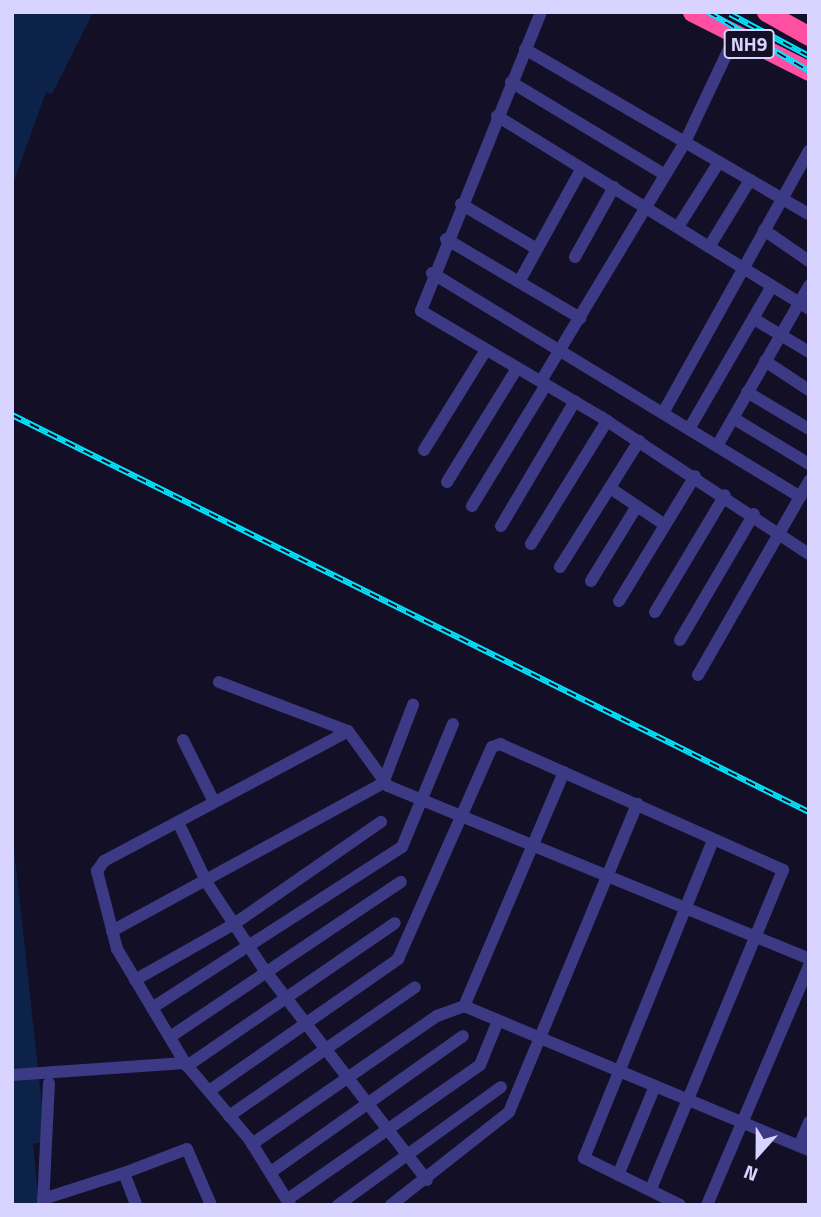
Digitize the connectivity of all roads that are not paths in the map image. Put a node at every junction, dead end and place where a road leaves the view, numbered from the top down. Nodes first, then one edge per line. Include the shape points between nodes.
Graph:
1 (541, 12) edge
2 (691, 12) edge
3 (766, 12) edge
4 (735, 36) junction
5 (809, 36) edge
6 (525, 49) junction
7 (809, 71) edge
8 (511, 82) junction
9 (497, 117) junction
10 (685, 142) junction
11 (809, 150) edge
12 (719, 162) junction
13 (582, 168) junction
14 (665, 175) junction
15 (750, 180) junction
16 (614, 187) junction
17 (783, 199) junction
18 (461, 204) junction
19 (646, 207) junction
20 (809, 214) edge
21 (678, 227) junction
22 (764, 230) junction
23 (446, 239) junction
24 (709, 247) junction
25 (537, 249) junction
26 (575, 257) dead end
27 (809, 261) edge
28 (741, 267) junction
29 (432, 273) junction
30 (519, 282) junction
31 (772, 286) junction
32 (809, 286) edge
33 (803, 306) edge
34 (580, 318) junction
35 (754, 319) junction
36 (781, 335) junction
37 (486, 350) junction
38 (560, 351) junction
39 (809, 352) edge
40 (765, 362) junction
41 (517, 368) junction
42 (544, 383) junction
43 (809, 390) edge
44 (747, 392) junction
45 (575, 401) junction
46 (663, 413) junction
47 (733, 418) junction
48 (607, 421) junction
49 (690, 429) junction
50 (809, 429) edge
51 (639, 441) junction
52 (717, 446) junction
53 (424, 450) dead end
54 (809, 464) edge
55 (695, 476) junction
56 (809, 481) edge
57 (447, 482) dead end
58 (610, 488) junction
59 (725, 495) junction
60 (800, 497) junction
61 (472, 506) dead end
62 (637, 506) junction
63 (754, 514) junction
64 (666, 525) junction
65 (501, 526) dead end
66 (782, 531) junction
67 (531, 544) dead end
68 (809, 554) edge
69 (560, 567) dead end
70 (591, 581) dead end
71 (619, 601) dead end
72 (655, 612) dead end
73 (680, 640) dead end
74 (698, 675) dead end
75 (219, 681) dead end
76 (413, 705) dead end
77 (453, 724) dead end
78 (348, 731) junction
79 (183, 740) dead end
80 (564, 772) junction
81 (383, 783) junction
82 (421, 799) junction
83 (214, 802) junction
84 (637, 804) junction
85 (460, 816) junction
86 (178, 822) junction
87 (381, 822) dead end
88 (713, 841) junction
89 (534, 845) junction
90 (608, 876) junction
91 (401, 882) dead end
92 (207, 883) junction
93 (685, 908) junction
94 (234, 923) junction
95 (395, 923) dead end
96 (112, 931) junction
97 (755, 937) junction
98 (251, 949) junction
99 (809, 959) edge
100 (809, 966) edge
101 (268, 974) junction
102 (135, 980) junction
103 (415, 987) dead end
104 (287, 999) junction
105 (464, 1006) junction
106 (152, 1008) junction
107 (498, 1021) junction
108 (307, 1025) junction
109 (463, 1036) dead end
110 (170, 1037) junction
111 (541, 1039) junction
112 (328, 1052) junction
113 (186, 1064) junction
114 (617, 1070) junction
115 (12, 1075) edge
116 (51, 1078) junction
117 (350, 1080) junction
118 (655, 1086) junction
119 (501, 1087) dead end
120 (209, 1091) junction
121 (688, 1099) junction
122 (369, 1105) junction
123 (229, 1116) junction
124 (742, 1122) junction
125 (809, 1122) edge
126 (387, 1129) junction
127 (252, 1144) junction
128 (804, 1148) edge
129 (408, 1156) junction
130 (271, 1172) junction
131 (124, 1173) junction
132 (618, 1175) junction
133 (427, 1180) junction
134 (651, 1189) junction
135 (43, 1202) edge
136 (289, 1202) edge
137 (136, 1205) edge
138 (211, 1205) edge
139 (338, 1205) edge
140 (391, 1205) edge
141 (680, 1205) edge
142 (707, 1205) edge

1 - 6 street
2 - 4 highway, NH9
3 - 5 highway, NH9
4 - 7 highway, NH9
4 - 10 street
6 - 8 street
6 - 10 street
8 - 9 street
8 - 14 street
9 - 13 street
9 - 18 street
10 - 12 street
10 - 14 street
11 - 17 street
12 - 15 street
12 - 21 street
13 - 16 street
13 - 25 street
14 - 19 street
15 - 17 street
15 - 24 street
16 - 19 street
16 - 26 street
17 - 20 street
17 - 22 street
18 - 23 street
18 - 25 street
19 - 21 street
19 - 34 street
21 - 24 street
22 - 27 street
22 - 28 street
23 - 29 street
23 - 30 street
24 - 28 street
25 - 30 street
28 - 31 street
28 - 46 street
29 - 37 street via 421,311
29 - 38 street
30 - 34 street
31 - 33 street
31 - 35 street
32 - 33 street
33 - 36 street
34 - 38 street
35 - 36 street
35 - 49 street
36 - 39 street
36 - 40 street
37 - 41 street
37 - 53 street
38 - 42 street
38 - 46 street
40 - 43 street
40 - 44 street
41 - 42 street
41 - 57 street
42 - 45 street
42 - 61 street
44 - 47 street
44 - 50 street
45 - 48 street
45 - 65 street
46 - 49 street
47 - 52 street
47 - 54 street
48 - 51 street
48 - 67 street
49 - 52 street
51 - 55 street
51 - 58 street
52 - 60 street
55 - 59 street
55 - 64 street
56 - 60 street
58 - 62 street
58 - 69 street
59 - 63 street
59 - 72 street
60 - 66 street
62 - 64 street
62 - 70 street
63 - 66 street
63 - 73 street
64 - 71 street
66 - 68 street
66 - 74 street
75 - 78 street
76 - 81 street
77 - 82 street
78 - 81 street
78 - 83 street
79 - 83 street
80 - 84 street
80 - 85 street via 495,744
80 - 89 street
81 - 82 street
81 - 92 street
82 - 85 street
82 - 98 street via 398,851
83 - 86 street
84 - 88 street
84 - 90 street
85 - 89 street
85 - 108 street via 398,959
86 - 92 street
86 - 96 street via 99,866
87 - 94 street
88 - 93 street
88 - 97 street via 783,870
89 - 90 street
89 - 105 street
90 - 93 street
90 - 111 street
91 - 101 street
92 - 94 street
92 - 96 street
93 - 97 street
93 - 114 street
94 - 98 street
94 - 102 street
95 - 104 street
96 - 102 street
97 - 99 street
97 - 121 street
98 - 101 street
98 - 106 street
100 - 124 street
101 - 104 street
101 - 110 street
102 - 106 street
103 - 112 street
104 - 108 street
104 - 113 street
105 - 107 street
105 - 117 street via 437,1016
106 - 110 street
107 - 111 street
107 - 126 street via 480,1065
108 - 112 street
108 - 120 street
109 - 122 street
110 - 113 street
111 - 114 street
111 - 133 street via 502,1121
112 - 117 street
112 - 123 street
113 - 116 street
113 - 120 street
114 - 118 street
114 - 132 street via 584,1158
115 - 116 street
116 - 135 street
117 - 122 street
117 - 127 street
118 - 121 street
118 - 132 street
119 - 129 street
120 - 123 street
121 - 124 street
121 - 134 street
122 - 126 street
122 - 130 street
123 - 127 street
124 - 128 street
124 - 142 street
125 - 128 street
126 - 129 street
126 - 136 street
127 - 130 street
129 - 133 street
129 - 139 street
130 - 136 street
131 - 135 street
131 - 137 street
131 - 138 street via 187,1149
132 - 134 street
133 - 140 street
134 - 141 street

